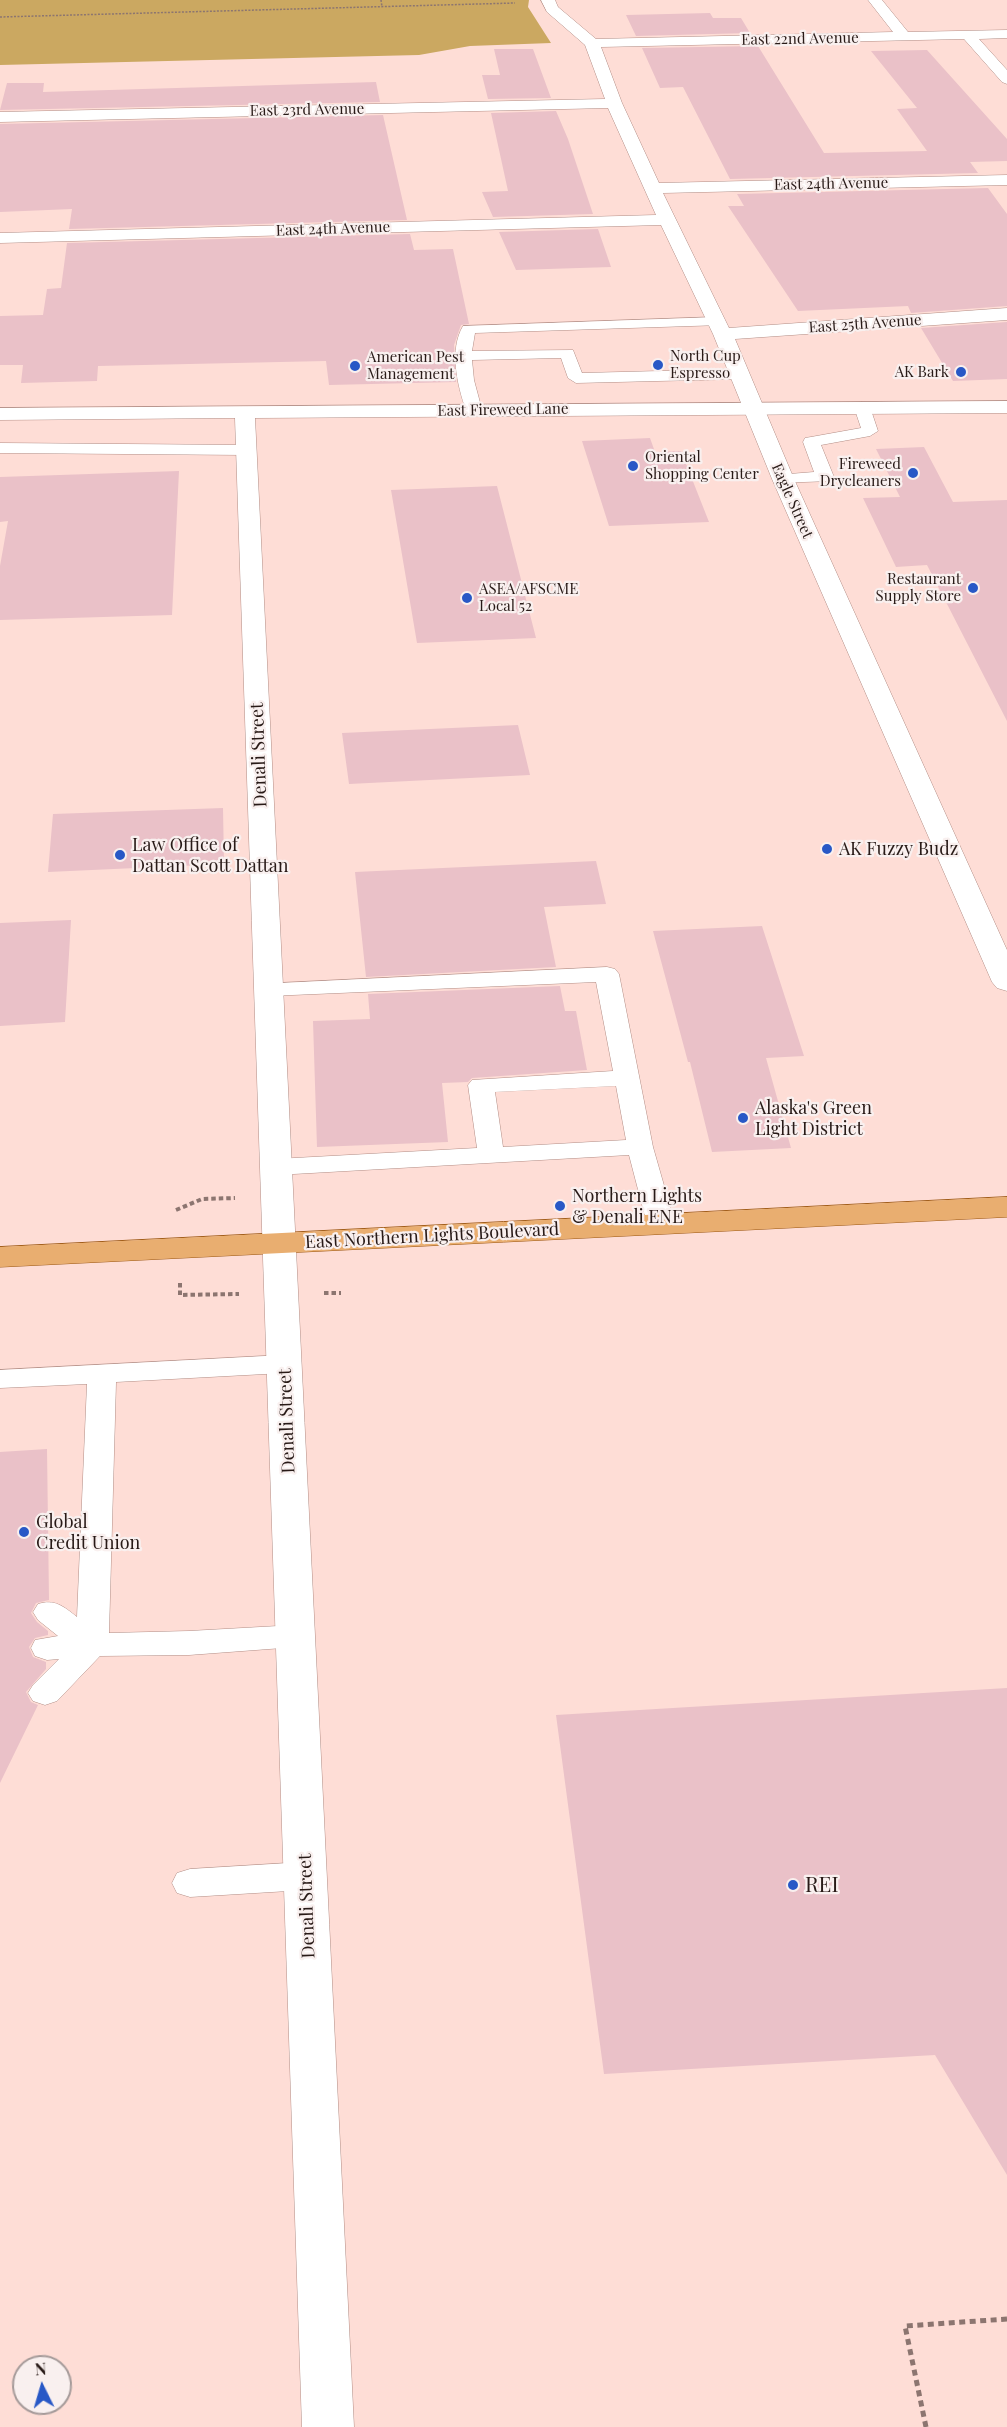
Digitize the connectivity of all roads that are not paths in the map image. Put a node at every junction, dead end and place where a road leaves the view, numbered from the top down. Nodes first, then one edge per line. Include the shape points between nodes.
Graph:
1 (875, 0) edge
2 (548, 1) edge
3 (1007, 34) edge
4 (968, 35) junction
5 (904, 36) junction
6 (592, 43) junction
7 (1007, 79) edge
8 (614, 103) junction
9 (0, 117) edge
10 (1007, 180) edge
11 (654, 189) junction
12 (667, 220) junction
13 (0, 238) edge
14 (1007, 314) edge
15 (720, 328) junction
16 (463, 356) junction
17 (739, 374) junction
18 (1007, 407) edge
19 (752, 408) junction
20 (474, 410) junction
21 (0, 414) edge
22 (245, 414) junction
23 (865, 415) junction
24 (0, 448) edge
25 (247, 450) junction
26 (783, 479) junction
27 (1007, 982) edge
28 (269, 989) junction
29 (627, 1078) junction
30 (640, 1147) junction
31 (491, 1156) junction
32 (276, 1167) junction
33 (1007, 1207) edge
34 (661, 1224) junction
35 (279, 1243) junction
36 (0, 1257) edge
37 (284, 1364) junction
38 (102, 1374) junction
39 (0, 1379) edge
40 (49, 1612) dead end
41 (296, 1636) junction
42 (92, 1645) junction
43 (47, 1648) dead end
44 (45, 1693) dead end
45 (305, 1876) junction
46 (190, 1883) dead end
47 (328, 2427) edge

1 - 5 street
2 - 6 street, Eagle Street via 552,9
3 - 4 street, East 22nd Avenue
4 - 5 street, East 22nd Avenue
4 - 7 street
5 - 6 street, East 22nd Avenue
6 - 8 street, Eagle Street
8 - 9 street, East 23rd Avenue
8 - 11 street, Eagle Street
10 - 11 street, East 24th Avenue
11 - 12 street, Eagle Street
12 - 13 street, East 24th Avenue
12 - 15 street, Eagle Street
14 - 15 street, East 25th Avenue
15 - 16 lane via 468,329
15 - 17 street, Eagle Street
16 - 17 lane via 567,353 576,378
16 - 20 lane via 468,396
17 - 19 street, Eagle Street
18 - 23 street, East Fireweed Lane
19 - 20 street, East Fireweed Lane
19 - 23 street, East Fireweed Lane
19 - 26 street, Eagle Street
20 - 22 street, East Fireweed Lane
21 - 22 street, East Fireweed Lane
22 - 25 street, Denali Street
23 - 26 lane via 870,431 811,442 825,477
24 - 25 lane
25 - 28 street, Denali Street
26 - 27 street, Eagle Street
28 - 29 lane via 607,974
28 - 32 street, Denali Street
29 - 30 lane
29 - 31 lane via 481,1085
30 - 31 lane
30 - 34 lane
31 - 32 lane
32 - 35 street, Denali Street
33 - 34 main road, East Northern Lights Boulevard
34 - 35 main road, East Northern Lights Boulevard
35 - 36 main road, East Northern Lights Boulevard
35 - 37 street, Denali Street
37 - 38 lane
37 - 41 street, Denali Street
38 - 39 lane
38 - 42 lane
40 - 42 lane
41 - 42 lane
41 - 45 street, Denali Street
42 - 43 lane
42 - 44 lane
45 - 46 lane
45 - 47 street, Denali Street

